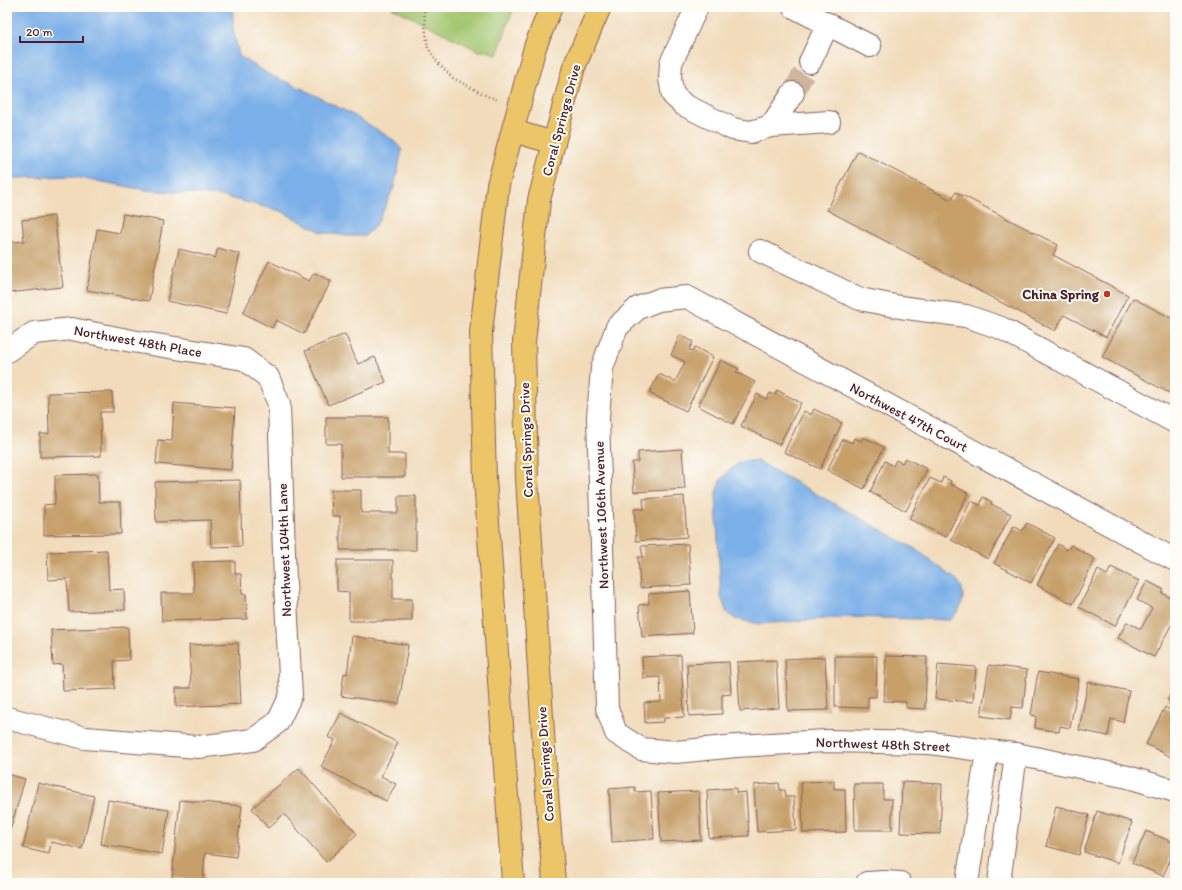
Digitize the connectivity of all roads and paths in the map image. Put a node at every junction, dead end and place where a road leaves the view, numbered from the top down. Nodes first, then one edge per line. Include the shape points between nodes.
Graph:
1 (424, 7) edge
2 (551, 7) edge
3 (600, 7) edge
4 (697, 7) edge
5 (794, 7) edge
6 (828, 24) junction
7 (870, 46) dead end
8 (810, 62) tunnel mouth
9 (794, 93) tunnel mouth
10 (519, 106) junction
11 (829, 122) dead end
12 (771, 126) junction
13 (513, 131) junction
14 (554, 143) junction
15 (760, 251) dead end
16 (638, 308) joint
17 (7, 352) edge
18 (268, 377) joint
19 (1175, 422) edge
20 (1175, 560) edge
21 (7, 718) edge
22 (616, 733) joint
23 (987, 751) junction
24 (1016, 754) junction
25 (1175, 791) edge
26 (513, 883) edge
27 (554, 883) edge
28 (867, 883) edge
29 (900, 883) edge
30 (967, 883) edge
31 (999, 883) edge

1 - 10 path via 428,48 438,63 453,78 487,96
2 - 10 main road via 535,47
3 - 14 main road, Coral Springs Drive via 574,67
4 - 12 street via 671,63 673,95 684,106 733,129 751,132
5 - 6 street
6 - 7 street
6 - 8 street
9 - 12 street
10 - 13 main road
11 - 12 street
13 - 14 main road
13 - 26 main road via 498,185 481,332 485,479
14 - 27 main road, Coral Springs Drive via 539,200 524,342 527,479
15 - 19 street via 860,299 900,308 966,316 1002,328
16 - 20 street, Northwest 47th Court via 658,300 687,297
16 - 22 street, Northwest 106th Avenue via 617,327 602,368 598,417 607,708
17 - 18 street, Northwest 48th Place via 34,333 72,328 132,341 244,359
18 - 21 street, Northwest 104th Lane via 279,404 291,696 278,722 253,740 198,747 85,738
22 - 23 street, Northwest 48th Street via 641,749 676,752 826,741 931,743
23 - 24 street, Northwest 48th Street
23 - 30 street
24 - 25 street, Northwest 48th Street via 1128,777
24 - 31 street
28 - 29 street

